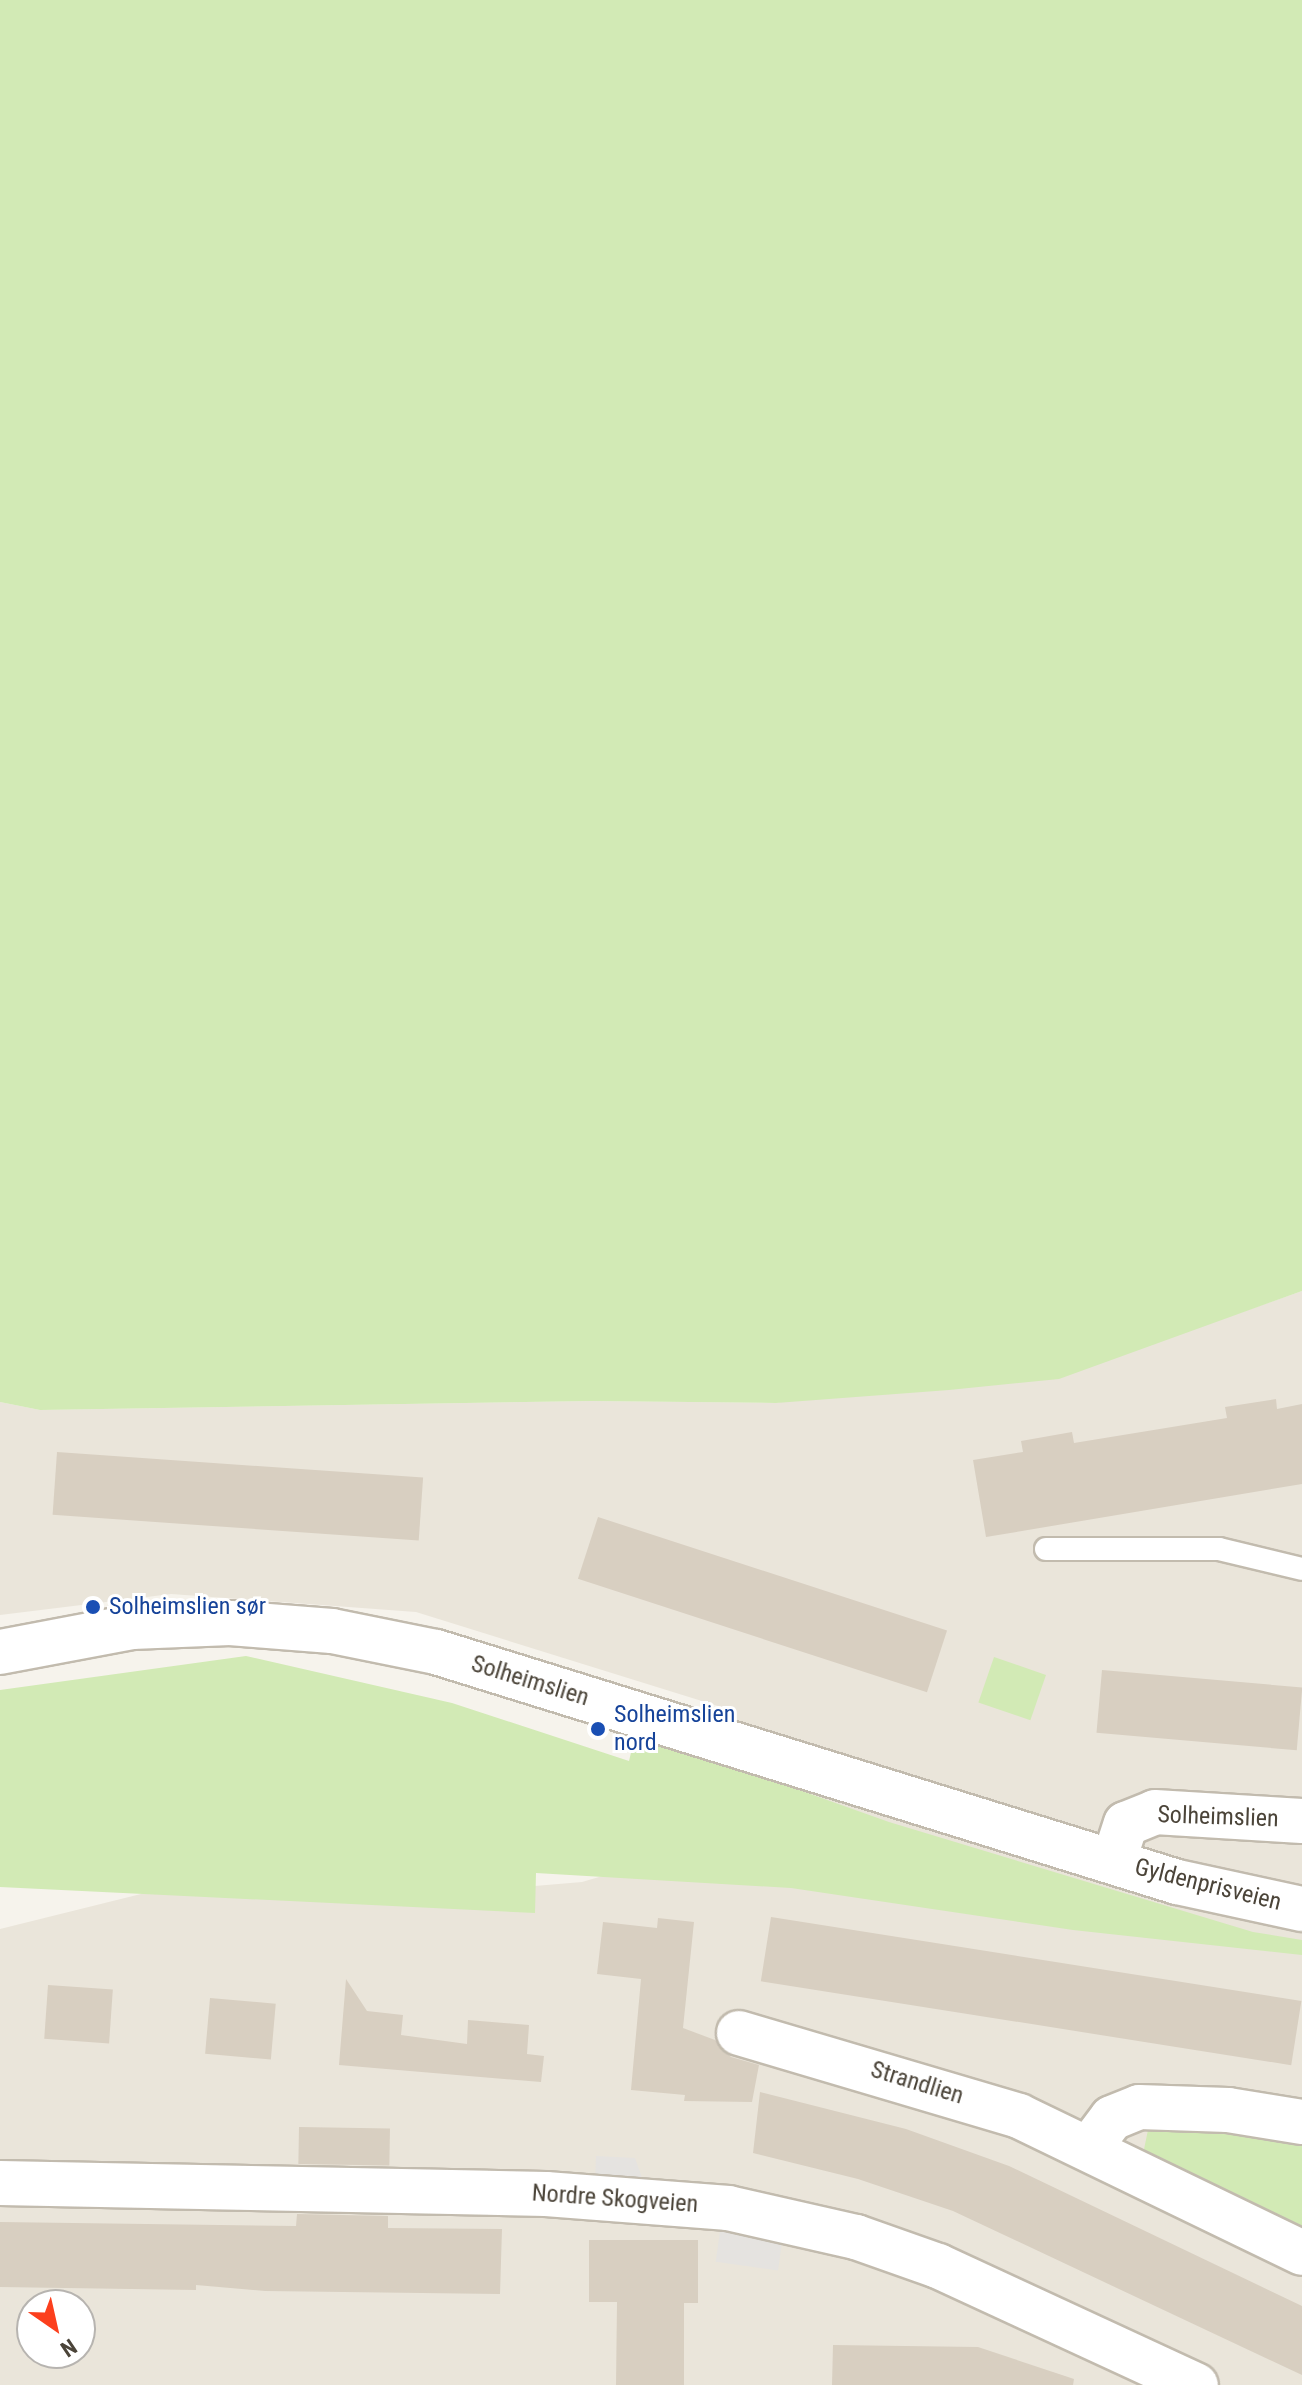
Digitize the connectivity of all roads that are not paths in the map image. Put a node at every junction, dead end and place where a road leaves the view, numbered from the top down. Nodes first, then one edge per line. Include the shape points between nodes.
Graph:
1 (1046, 1549) dead end
2 (1302, 1569) edge
3 (0, 1652) edge
4 (1302, 1821) edge
5 (1114, 1860) junction
6 (1302, 1909) edge
7 (739, 2033) dead end
8 (1302, 2122) edge
9 (1090, 2147) junction
10 (6, 2176) edge
11 (1302, 2253) edge
12 (1196, 2385) edge

1 - 2 lane via 1219,1549
3 - 5 street, Solheimslien via 132,1627 230,1623 332,1631 436,1652
4 - 5 street, Solheimslien via 1155,1812 1126,1824
5 - 6 street, Gyldenprisveien via 1177,1882
7 - 9 street, Strandlien via 957,2094
8 - 9 street via 1228,2110 1139,2107 1112,2118
9 - 11 street, Strandlien
10 - 12 street, Nordre Skogveien via 546,2194 728,2208 856,2237 938,2266

